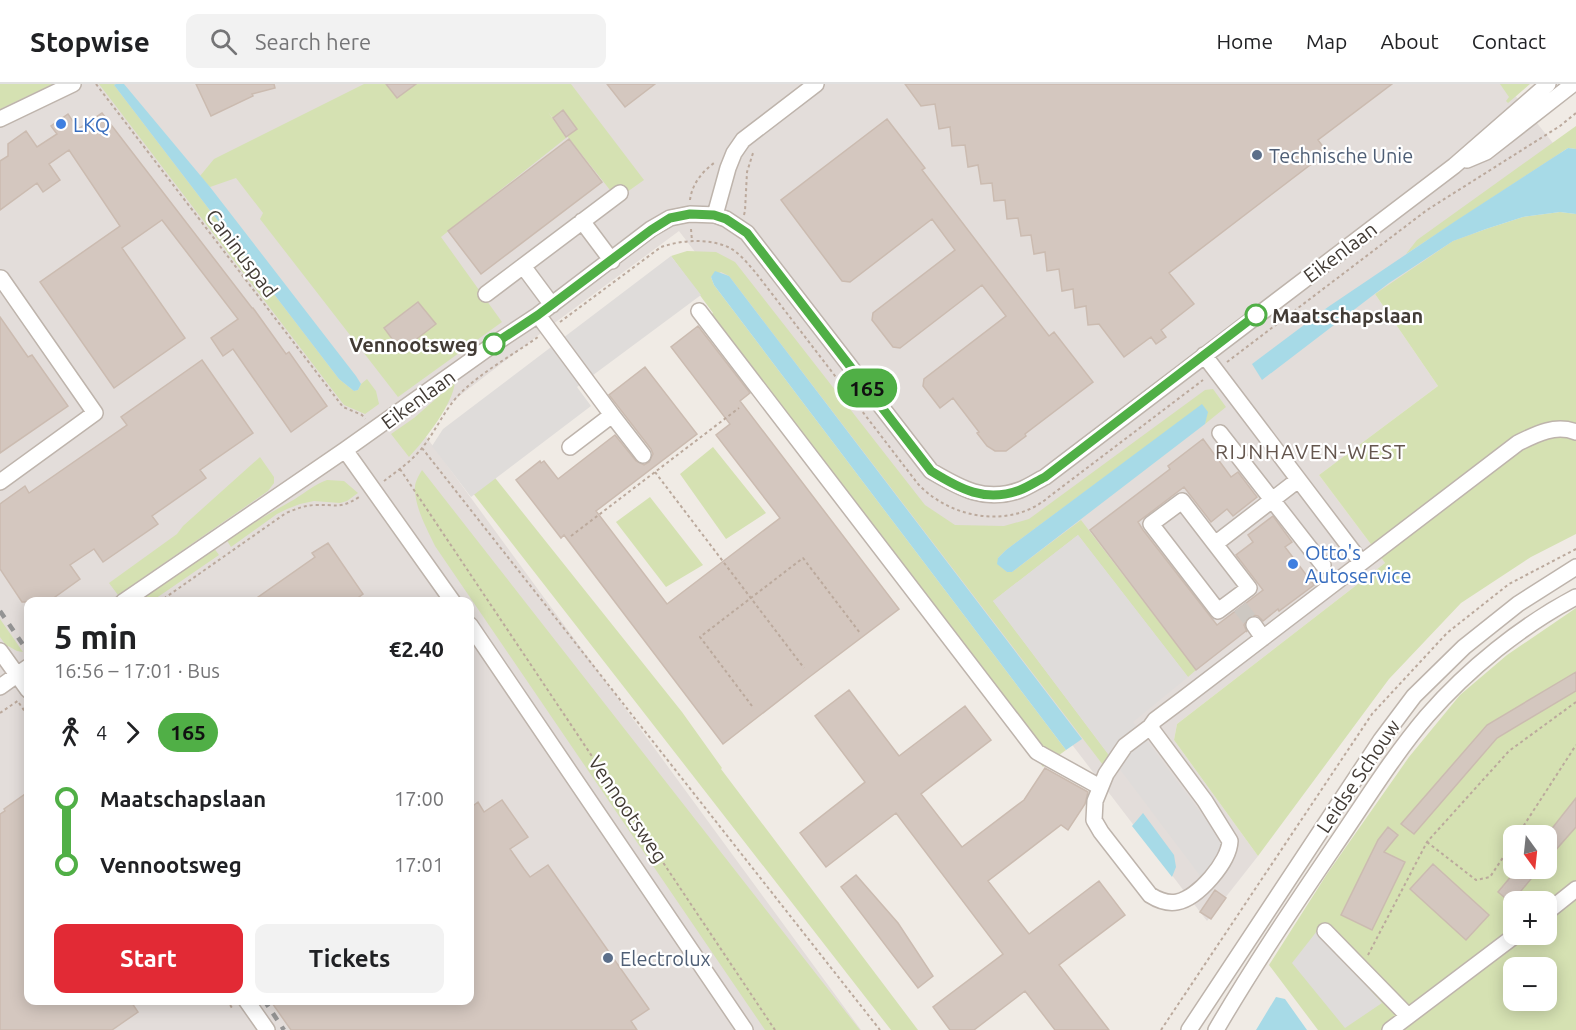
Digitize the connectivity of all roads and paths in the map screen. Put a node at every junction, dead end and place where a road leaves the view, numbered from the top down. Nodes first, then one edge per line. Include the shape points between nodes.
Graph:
1 (73, 84) edge
2 (96, 84) edge
3 (816, 84) edge
4 (1548, 84) edge
5 (1573, 84) edge
6 (0, 119) edge
7 (760, 126) junction
8 (1454, 166) junction
9 (620, 193) dead end
10 (714, 215) junction
11 (582, 221) junction
12 (739, 227) junction
13 (612, 261) junction
14 (523, 266) junction
15 (0, 279) edge
16 (486, 294) dead end
17 (552, 305) junction
18 (699, 310) dead end
19 (538, 315) junction
20 (1204, 355) junction
21 (739, 408) dead end
22 (612, 415) junction
23 (374, 430) junction
24 (1576, 432) edge
25 (1220, 433) dead end
26 (570, 447) dead end
27 (422, 448) dead end
28 (345, 450) junction
29 (643, 455) dead end
30 (400, 469) dead end
31 (655, 472) junction
32 (1298, 480) junction
33 (0, 482) edge
34 (1273, 500) junction
35 (571, 536) dead end
36 (1215, 544) junction
37 (1361, 562) junction
38 (1323, 566) dead end
39 (1576, 567) edge
40 (130, 597) edge
41 (449, 597) edge
42 (1576, 597) edge
43 (751, 598) junction
44 (474, 631) edge
45 (860, 633) dead end
46 (0, 651) edge
47 (804, 668) dead end
48 (23, 671) edge
49 (0, 687) edge
50 (23, 696) edge
51 (1576, 702) edge
52 (752, 706) dead end
53 (0, 713) edge
54 (1145, 731) junction
55 (1576, 745) edge
56 (1100, 787) junction
57 (1524, 825) edge
58 (1428, 842) junction
59 (1503, 858) edge
60 (1576, 889) edge
61 (1557, 904) edge
62 (1325, 931) dead end
63 (1503, 945) edge
64 (1361, 968) junction
65 (250, 1005) edge
66 (1408, 1016) junction
67 (267, 1030) edge
68 (745, 1030) edge
69 (775, 1030) edge
70 (880, 1030) edge
71 (1189, 1030) edge
72 (1216, 1030) edge
73 (1390, 1030) edge

1 - 6 street
2 - 23 path, Caninuspad via 343,407 362,415
3 - 7 street
4 - 8 street, Eikenlaan
5 - 8 street, Eikenlaan via 1486,152
7 - 10 street via 734,153
7 - 12 path via 747,172 745,211
8 - 20 street, Eikenlaan
9 - 11 street
10 - 12 street, Eikenlaan
10 - 13 street, Eikenlaan via 670,218
11 - 13 street
11 - 14 street
12 - 20 street, Eikenlaan via 931,471 955,486 980,494 1003,495 1045,477
13 - 17 street, Eikenlaan
14 - 16 street
14 - 17 street
15 - 33 street via 95,413
17 - 19 street, Eikenlaan
18 - 56 street via 1037,752
19 - 22 street
19 - 23 street, Eikenlaan
20 - 32 street
21 - 31 path
22 - 26 street
22 - 29 street
23 - 28 street, Eikenlaan
24 - 37 street via 1544,430 1518,443
25 - 34 street
27 - 70 path
28 - 40 street, Eikenlaan
28 - 41 street
30 - 69 path, Vennootsweg
31 - 35 path
31 - 43 path
32 - 34 street
32 - 37 street
34 - 36 street
34 - 38 street
36 - 36 street via 1249,588 1237,603 1218,611 1151,524 1182,501
37 - 54 street via 1259,632
39 - 71 street, Leidse Schouw via 1518,604 1464,647 1414,696
42 - 72 street, Leidse Schouw via 1497,649 1427,717 1392,761 1279,927
43 - 45 path via 803,558
43 - 47 path
43 - 52 path via 700,637
44 - 68 street, Vennootsweg
46 - 48 street
48 - 49 street
48 - 50 street
50 - 53 path
51 - 58 path via 1509,752
54 - 56 street via 1125,746
54 - 56 street via 1205,801 1230,841 1216,873 1177,903 1160,902 1150,895 1094,820
55 - 57 path
58 - 59 path via 1476,880 1490,877
58 - 64 path
60 - 61 street
62 - 64 street
63 - 66 street
64 - 66 street
65 - 67 street
66 - 73 street

